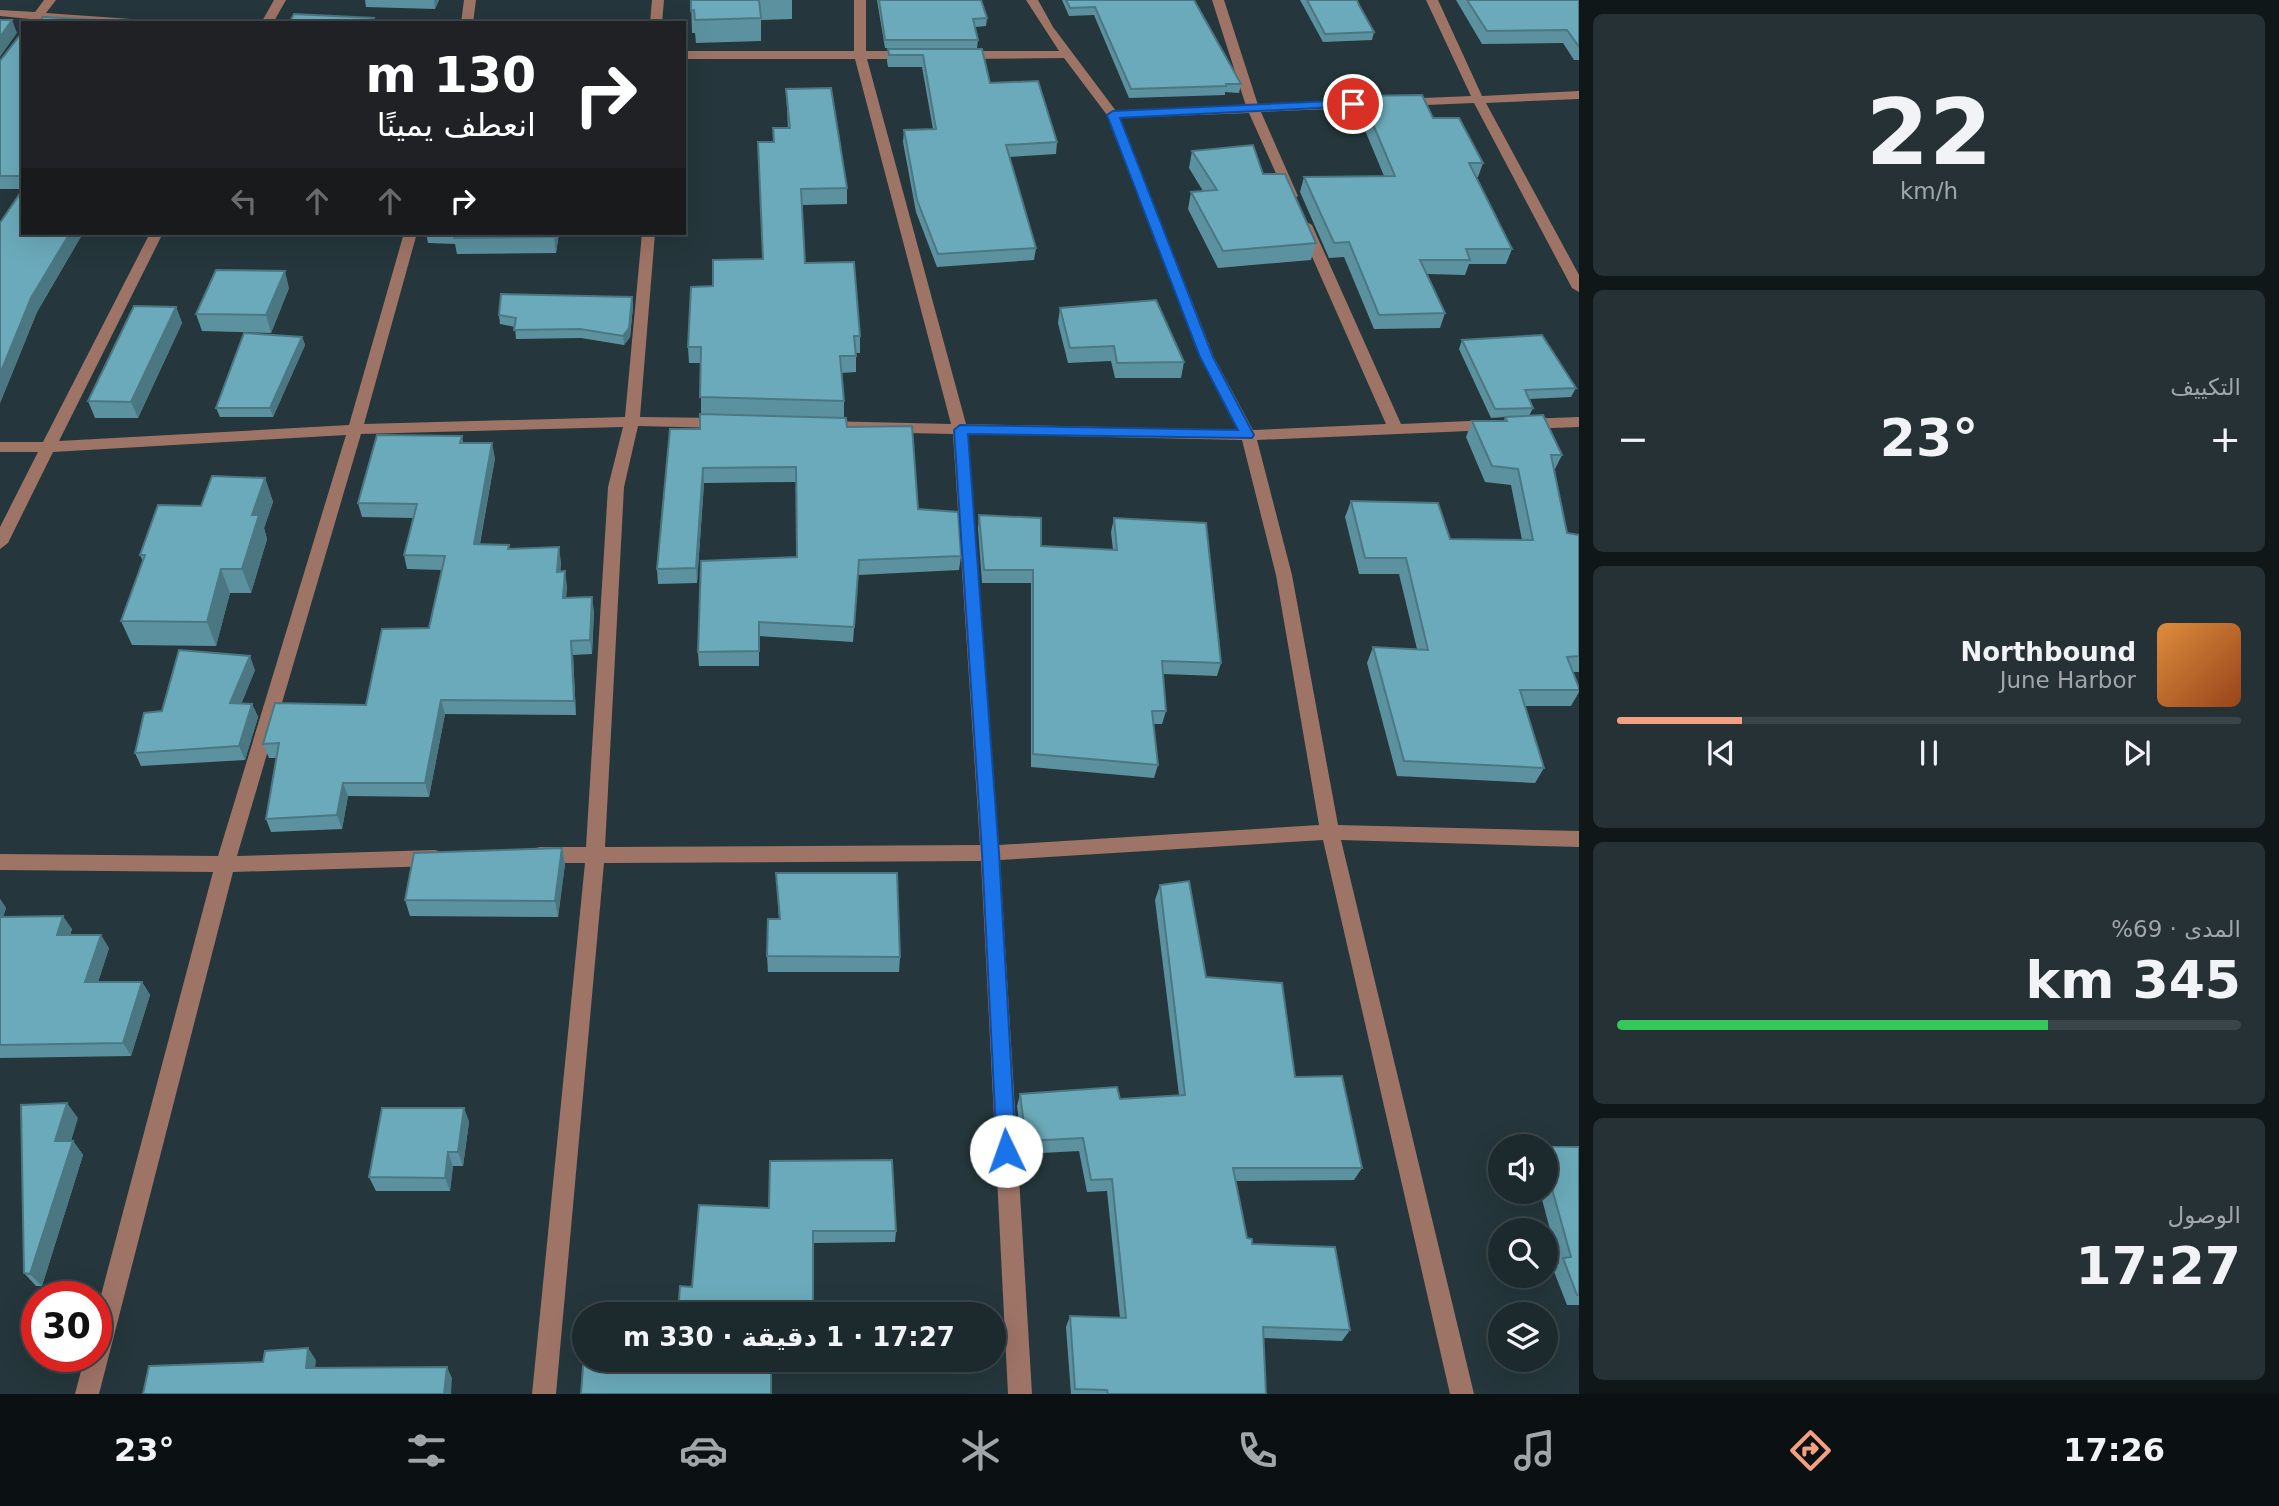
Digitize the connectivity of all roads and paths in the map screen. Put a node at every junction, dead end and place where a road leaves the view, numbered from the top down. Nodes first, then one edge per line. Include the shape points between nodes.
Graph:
1 (50, 0) edge
2 (280, 0) edge
3 (470, 0) edge
4 (658, 0) edge
5 (860, 0) edge
6 (1032, 0) edge
7 (1219, 0) edge
8 (1432, 0) edge
9 (0, 13) edge
10 (36, 19) edge
11 (90, 21) edge
12 (268, 21) edge
13 (467, 21) edge
14 (656, 21) edge
15 (1068, 54) junction
16 (686, 55) edge
17 (860, 55) junction
18 (929, 55) edge
19 (943, 55) edge
20 (1579, 96) edge
21 (1478, 99) junction
22 (1253, 108) junction
23 (1113, 115) junction
24 (155, 235) edge
25 (409, 235) edge
26 (649, 235) edge
27 (1579, 288) edge
28 (632, 420) junction
29 (1579, 422) edge
30 (741, 423) edge
31 (810, 425) edge
32 (1395, 428) junction
33 (355, 430) junction
34 (960, 430) junction
35 (1248, 435) junction
36 (0, 447) edge
37 (50, 447) junction
38 (0, 543) edge
39 (1330, 832) junction
40 (1579, 839) edge
41 (595, 853) junction
42 (990, 853) junction
43 (527, 855) edge
44 (458, 857) edge
45 (0, 862) edge
46 (225, 864) junction
47 (88, 1394) edge
48 (544, 1394) edge
49 (1020, 1394) edge
50 (1462, 1394) edge

1 - 10 street
2 - 12 street
3 - 13 street
4 - 14 street
5 - 17 street
6 - 15 street
7 - 22 street
8 - 21 street
9 - 10 street
10 - 11 street
15 - 19 street
15 - 23 street
16 - 17 street
17 - 18 street
17 - 34 street
20 - 21 street
21 - 22 street
21 - 27 street
22 - 23 street
22 - 32 street
23 - 35 street via 1207,357
24 - 37 street
25 - 33 street
26 - 28 street
28 - 30 street
28 - 33 street
28 - 41 street via 616,487
29 - 32 street
31 - 34 street
32 - 35 street
33 - 37 street
33 - 46 street
34 - 35 street
34 - 42 street
35 - 39 street via 1283,575
36 - 37 street
37 - 38 street
39 - 40 street
39 - 42 street
39 - 50 street
41 - 42 street
41 - 43 street
41 - 48 street
42 - 49 street
44 - 46 street
45 - 46 street
46 - 47 street

